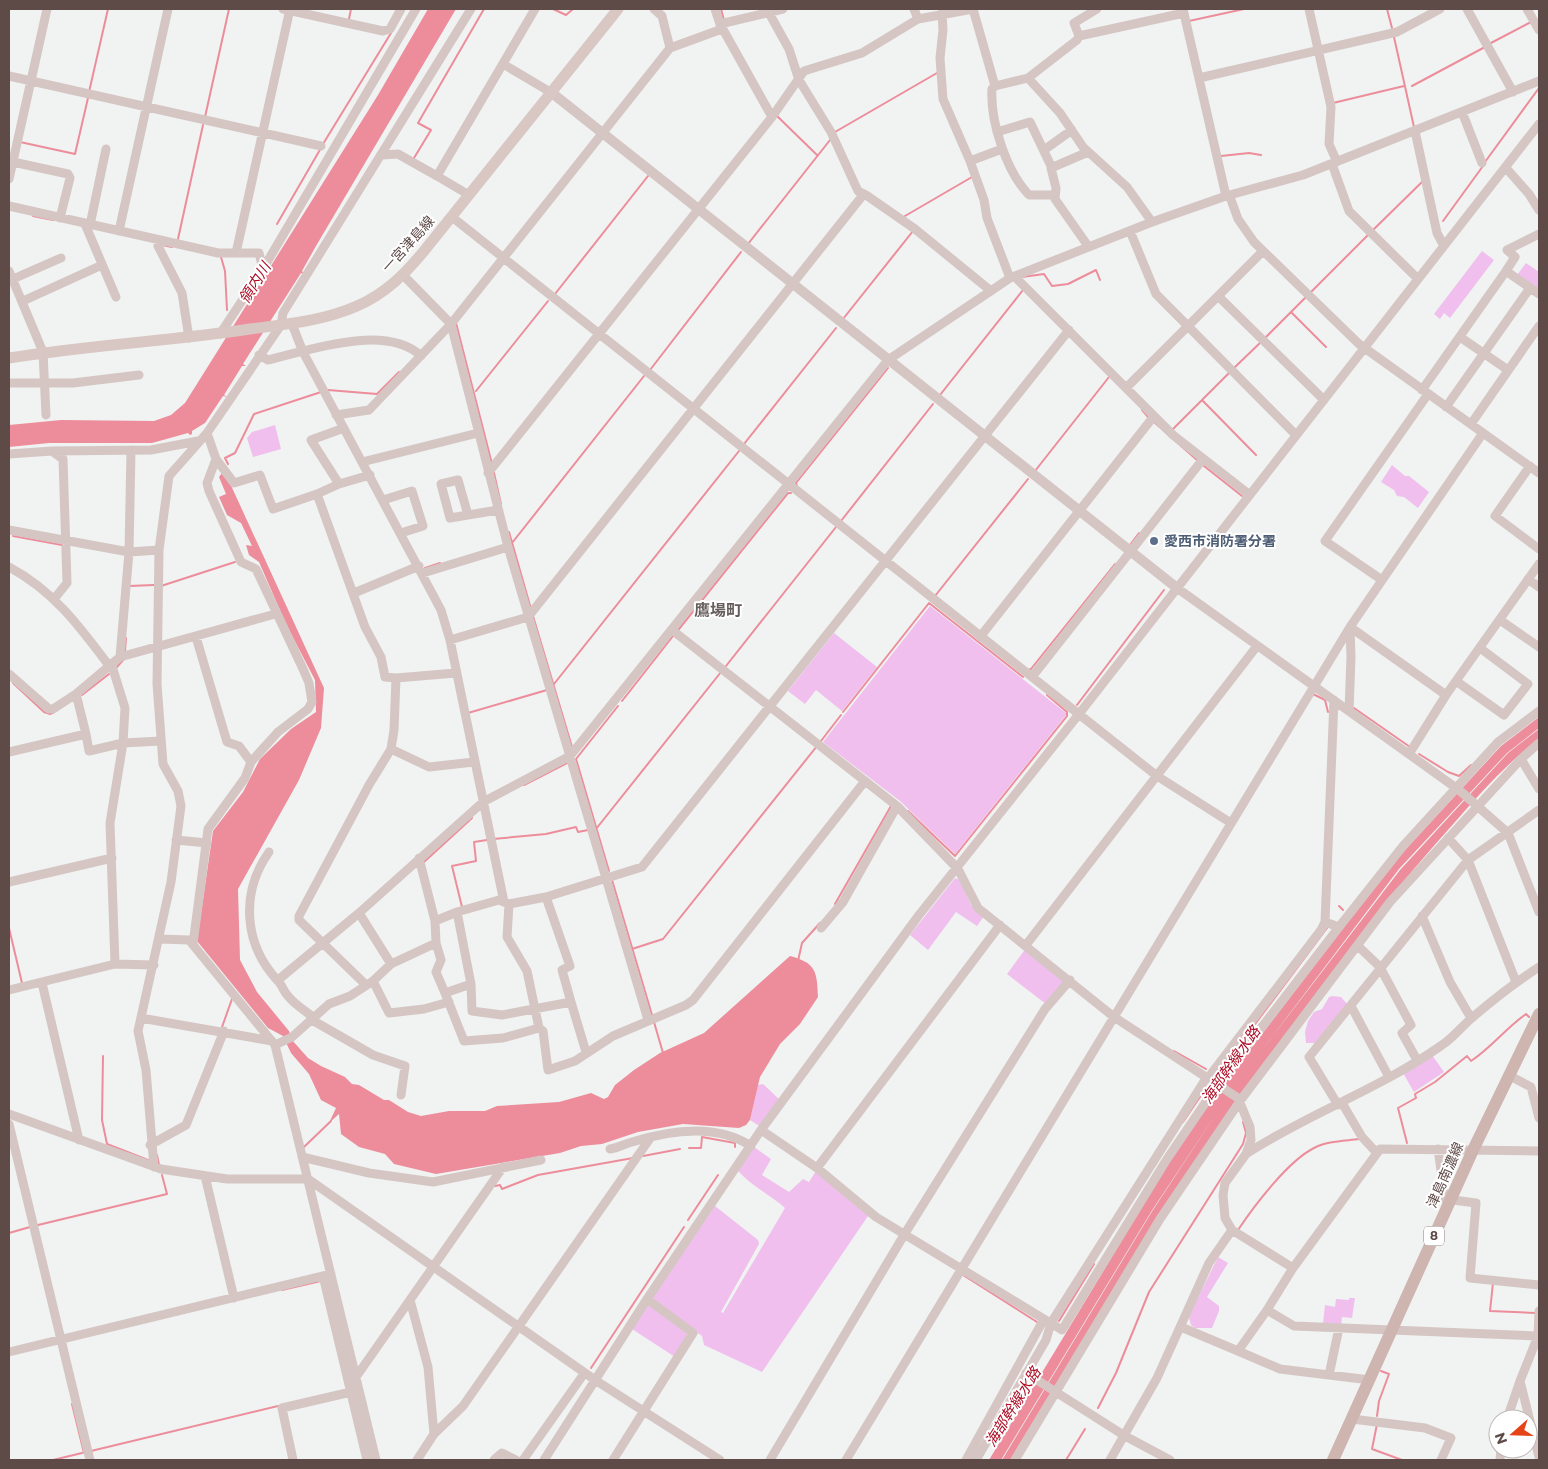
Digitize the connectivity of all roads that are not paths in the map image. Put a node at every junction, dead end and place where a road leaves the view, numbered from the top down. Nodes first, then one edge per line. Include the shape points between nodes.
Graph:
1 (47, 9) edge
2 (168, 9) edge
3 (288, 9) edge
4 (401, 9) edge
5 (416, 9) edge
6 (471, 9) edge
7 (535, 9) edge
8 (618, 9) edge
9 (654, 9) edge
10 (715, 9) edge
11 (783, 9) edge
12 (914, 9) edge
13 (973, 9) edge
14 (1097, 9) edge
15 (1309, 9) edge
16 (1440, 9) edge
17 (1467, 9) edge
18 (1527, 9) edge
19 (1183, 11) edge
20 (769, 13) junction
21 (942, 13) junction
22 (918, 18) junction
23 (721, 26) junction
24 (1539, 30) edge
25 (1080, 36) junction
26 (670, 48) junction
27 (1318, 51) junction
28 (503, 64) junction
29 (9, 76) edge
30 (1028, 78) junction
31 (1199, 78) junction
32 (799, 80) junction
33 (30, 81) junction
34 (1539, 81) edge
35 (995, 86) junction
36 (1513, 92) junction
37 (552, 93) junction
38 (146, 107) junction
39 (1462, 112) junction
40 (772, 117) junction
41 (1539, 124) edge
42 (1072, 130) junction
43 (1415, 130) junction
44 (997, 132) junction
45 (262, 133) junction
46 (603, 134) junction
47 (321, 146) dead end
48 (106, 149) dead end
49 (1002, 149) junction
50 (1044, 150) junction
51 (1088, 152) junction
52 (382, 155) junction
53 (970, 161) junction
54 (12, 162) junction
55 (1334, 163) junction
56 (1482, 163) dead end
57 (1052, 168) junction
58 (1506, 168) junction
59 (437, 176) junction
60 (9, 179) edge
61 (469, 195) junction
62 (862, 195) junction
63 (1055, 195) junction
64 (1228, 197) junction
65 (9, 206) edge
66 (697, 209) junction
67 (1539, 210) edge
68 (452, 217) junction
69 (60, 218) junction
70 (1152, 222) junction
71 (87, 224) junction
72 (119, 231) junction
73 (1130, 231) junction
74 (1539, 234) edge
75 (158, 240) junction
76 (1088, 246) junction
77 (1444, 246) junction
78 (1263, 251) junction
79 (236, 254) junction
80 (61, 258) dead end
81 (503, 259) junction
82 (102, 265) junction
83 (263, 269) junction
84 (1506, 271) junction
85 (10, 275) edge
86 (403, 275) junction
87 (1013, 277) junction
88 (1418, 279) junction
89 (791, 284) junction
90 (1530, 288) junction
91 (991, 291) junction
92 (1539, 294) edge
93 (1218, 296) junction
94 (116, 297) dead end
95 (23, 301) junction
96 (451, 324) junction
97 (282, 325) junction
98 (1188, 326) junction
99 (1539, 326) edge
100 (1068, 330) junction
101 (223, 333) junction
102 (598, 334) junction
103 (1460, 336) junction
104 (189, 338) junction
105 (1364, 348) junction
106 (44, 352) junction
107 (303, 352) junction
108 (1484, 353) junction
109 (259, 355) junction
110 (421, 356) junction
111 (9, 358) edge
112 (888, 360) junction
113 (1508, 370) junction
114 (139, 375) dead end
115 (44, 381) junction
116 (9, 382) edge
117 (1126, 388) junction
118 (1425, 392) junction
119 (1324, 400) junction
120 (1446, 407) junction
121 (693, 409) junction
122 (46, 415) dead end
123 (336, 415) junction
124 (1154, 416) junction
125 (1471, 424) junction
126 (344, 428) junction
127 (207, 433) junction
128 (478, 433) junction
129 (1483, 433) junction
130 (1296, 435) junction
131 (984, 436) junction
132 (198, 441) junction
133 (131, 450) junction
134 (52, 451) junction
135 (9, 454) edge
136 (216, 459) junction
137 (1203, 459) junction
138 (362, 462) junction
139 (1530, 466) junction
140 (1539, 472) edge
141 (488, 473) junction
142 (370, 475) junction
143 (339, 484) junction
144 (789, 485) junction
145 (317, 494) junction
146 (1250, 494) junction
147 (383, 500) junction
148 (498, 510) junction
149 (1078, 511) junction
150 (468, 515) dead end
151 (9, 530) edge
152 (401, 533) junction
153 (67, 541) junction
154 (508, 546) junction
155 (1539, 549) edge
156 (160, 550) junction
157 (129, 552) junction
158 (1130, 552) junction
159 (884, 561) junction
160 (1539, 564) edge
161 (9, 567) edge
162 (421, 569) junction
163 (1382, 580) junction
164 (1528, 580) junction
165 (1539, 587) edge
166 (1177, 588) junction
167 (354, 593) junction
168 (54, 599) junction
169 (275, 614) junction
170 (528, 617) junction
171 (1500, 620) junction
172 (1350, 627) junction
173 (672, 630) junction
174 (196, 637) junction
175 (980, 637) junction
176 (450, 640) junction
177 (1257, 646) junction
178 (1539, 647) edge
179 (157, 648) junction
180 (1480, 648) junction
181 (120, 657) junction
182 (111, 667) junction
183 (456, 673) junction
184 (9, 674) edge
185 (1032, 677) junction
186 (396, 678) junction
187 (1456, 681) junction
188 (1314, 686) junction
189 (76, 694) junction
190 (1446, 696) junction
191 (1334, 700) junction
192 (770, 706) junction
193 (1348, 711) junction
194 (1539, 711) edge
195 (1079, 714) junction
196 (86, 734) junction
197 (161, 741) junction
198 (123, 743) junction
199 (1539, 743) edge
200 (391, 749) junction
201 (9, 752) edge
202 (1409, 754) junction
203 (570, 756) junction
204 (1521, 759) junction
205 (251, 762) junction
206 (474, 762) junction
207 (1157, 776) junction
208 (865, 781) junction
209 (1458, 789) junction
210 (1539, 789) edge
211 (483, 802) junction
212 (1476, 804) junction
213 (896, 806) junction
214 (1539, 810) edge
215 (1232, 823) junction
216 (1508, 832) junction
217 (1448, 838) junction
218 (176, 840) junction
219 (207, 843) junction
220 (269, 852) dead end
221 (112, 858) junction
222 (419, 858) junction
223 (1468, 860) junction
224 (958, 869) junction
225 (606, 878) junction
226 (9, 882) edge
227 (546, 897) junction
228 (506, 903) junction
229 (457, 912) junction
230 (1539, 912) edge
231 (359, 913) junction
232 (1422, 916) junction
233 (435, 922) junction
234 (1325, 922) junction
235 (1000, 925) junction
236 (1339, 927) junction
237 (821, 928) dead end
238 (160, 939) junction
239 (436, 943) junction
240 (193, 944) junction
241 (322, 944) junction
242 (1026, 944) junction
243 (1358, 946) junction
244 (115, 964) junction
245 (391, 964) junction
246 (154, 966) junction
247 (1539, 967) edge
248 (1381, 969) junction
249 (278, 980) junction
250 (1070, 980) junction
251 (42, 982) junction
252 (1516, 982) junction
253 (370, 983) junction
254 (471, 984) junction
255 (9, 990) edge
256 (446, 993) junction
257 (449, 1002) junction
258 (570, 1002) junction
259 (1351, 1006) junction
260 (536, 1010) junction
261 (1539, 1014) edge
262 (1114, 1017) junction
263 (142, 1018) junction
264 (1471, 1018) junction
265 (314, 1020) junction
266 (648, 1020) junction
267 (539, 1028) junction
268 (224, 1031) junction
269 (276, 1042) junction
270 (586, 1052) junction
271 (1417, 1060) junction
272 (1508, 1075) junction
273 (1389, 1077) junction
274 (1208, 1078) junction
275 (1219, 1085) junction
276 (1535, 1089) edge
277 (401, 1095) dead end
278 (1239, 1100) junction
279 (1340, 1104) junction
280 (9, 1114) edge
281 (1539, 1118) edge
282 (9, 1124) edge
283 (761, 1130) junction
284 (651, 1137) junction
285 (80, 1140) junction
286 (150, 1145) junction
287 (751, 1146) junction
288 (610, 1149) dead end
289 (1438, 1149) junction
290 (1473, 1150) junction
291 (1539, 1151) edge
292 (1376, 1152) junction
293 (1246, 1154) junction
294 (302, 1158) junction
295 (541, 1160) dead end
296 (154, 1167) junction
297 (503, 1167) junction
298 (817, 1168) junction
299 (205, 1176) junction
300 (308, 1179) junction
301 (1450, 1201) junction
302 (1232, 1230) junction
303 (904, 1235) junction
304 (434, 1266) junction
305 (1293, 1268) junction
306 (961, 1270) junction
307 (327, 1275) junction
308 (1539, 1285) edge
309 (234, 1298) junction
310 (647, 1299) junction
311 (410, 1300) junction
312 (1266, 1310) junction
313 (1539, 1311) edge
314 (1048, 1321) junction
315 (518, 1326) junction
316 (1181, 1327) junction
317 (1339, 1328) junction
318 (1393, 1330) junction
319 (1539, 1336) edge
320 (61, 1340) junction
321 (1238, 1351) junction
322 (9, 1352) edge
323 (1029, 1375) junction
324 (1329, 1375) junction
325 (356, 1377) junction
326 (581, 1378) dead end
327 (595, 1380) junction
328 (1370, 1380) junction
329 (1520, 1381) junction
330 (351, 1392) junction
331 (1056, 1392) junction
332 (1510, 1409) edge
333 (642, 1411) junction
334 (1352, 1419) junction
335 (434, 1434) junction
336 (1125, 1436) junction
337 (1539, 1457) edge
338 (90, 1460) edge
339 (293, 1460) edge
340 (367, 1460) edge
341 (376, 1460) edge
342 (417, 1460) edge
343 (494, 1460) edge
344 (516, 1460) edge
345 (523, 1460) edge
346 (544, 1460) edge
347 (613, 1460) edge
348 (720, 1460) edge
349 (770, 1460) edge
350 (846, 1460) edge
351 (966, 1460) edge
352 (976, 1460) edge
353 (1015, 1460) edge
354 (1110, 1460) edge
355 (1170, 1460) edge
356 (1333, 1460) edge
357 (1440, 1460) edge

1 - 33 street
2 - 38 street
3 - 4 street via 383,31 390,29
3 - 45 street
5 - 83 street
6 - 52 street
7 - 28 street
8 - 37 main road, 一宮津島線
9 - 26 street via 662,16
10 - 23 street
11 - 20 street
12 - 22 street
13 - 21 street
13 - 35 street
14 - 25 street via 1074,23
15 - 27 street
16 - 27 street via 1397,32
17 - 36 street
18 - 24 street
19 - 25 street
19 - 31 street
20 - 23 street
20 - 32 street via 789,49
21 - 22 street
21 - 53 street via 940,58 943,99
22 - 32 street via 862,53 804,71
23 - 26 street
23 - 40 street
25 - 30 street
26 - 46 street
27 - 31 street
27 - 55 street via 1331,107 1329,144
28 - 37 street
28 - 59 street
29 - 33 street
30 - 35 street
30 - 42 street
31 - 64 street
32 - 40 street
32 - 62 street via 831,132
33 - 38 street
33 - 54 street
34 - 36 street
35 - 44 street via 991,103
36 - 39 street
37 - 46 street
37 - 61 main road, 一宮津島線
38 - 45 street
38 - 72 street
39 - 43 street
39 - 56 street
40 - 66 street
41 - 58 street
42 - 50 street
42 - 51 street
43 - 55 street
43 - 77 street via 1437,233
44 - 49 street
44 - 50 street via 1030,122
45 - 47 street
45 - 79 street
46 - 66 street
46 - 81 street
48 - 71 street
49 - 53 street
49 - 63 street via 1009,166 1029,195
50 - 57 street
51 - 57 street
51 - 70 street via 1127,187
52 - 59 street via 398,154
52 - 97 street via 283,314
53 - 87 street
54 - 60 street
54 - 69 street via 68,174 70,178
55 - 64 street
55 - 88 street via 1349,211
57 - 63 street
58 - 67 street
58 - 77 street
59 - 61 street
61 - 68 main road, 一宮津島線
62 - 89 street
62 - 91 street via 866,194 915,229
63 - 76 street
64 - 70 street
64 - 78 street via 1238,219
65 - 69 street
66 - 89 street
66 - 102 street
68 - 81 street
68 - 86 main road, 一宮津島線
69 - 71 street
70 - 73 street
71 - 72 street
71 - 82 street
72 - 75 street
73 - 76 street
73 - 98 street via 1156,294
74 - 84 street via 1507,250 1515,257
75 - 79 street
75 - 104 street via 158,246 182,292
76 - 87 street
77 - 88 street
78 - 93 street
78 - 105 street
79 - 83 street via 259,253
80 - 85 street
81 - 96 street
81 - 102 street
82 - 94 street
82 - 95 street
83 - 101 street
84 - 90 street
84 - 103 street
85 - 95 street
86 - 96 street
86 - 97 main road, 一宮津島線 via 358,305 330,316
87 - 91 street
87 - 100 street
88 - 105 street
89 - 112 street
89 - 121 street
90 - 92 street
90 - 108 street
91 - 112 street
93 - 98 street
93 - 119 street
95 - 106 street
96 - 110 street
96 - 128 street
97 - 101 main road, 一宮津島線
97 - 107 street
97 - 109 street
98 - 117 street
98 - 130 street
99 - 113 street
100 - 117 street
100 - 131 street
101 - 104 main road, 一宮津島線
102 - 121 street
102 - 141 street
103 - 108 street
103 - 118 street
104 - 106 main road, 一宮津島線
105 - 118 street
105 - 119 street
106 - 111 main road, 一宮津島線
106 - 115 street
107 - 109 street via 268,360
107 - 110 street via 373,338 416,351
107 - 123 street
108 - 113 street
108 - 120 street
109 - 127 street
110 - 123 street via 369,410
112 - 131 street
112 - 144 street
113 - 125 street
114 - 115 street via 97,381
115 - 116 street
115 - 122 street
117 - 124 street
118 - 120 street
118 - 163 street via 1325,541
119 - 130 street
120 - 125 street
121 - 144 street
121 - 170 street
123 - 126 street
124 - 137 street
124 - 149 street
125 - 129 street
126 - 138 street
126 - 143 street via 311,440
127 - 132 street
127 - 136 street
128 - 138 street
128 - 141 street
129 - 139 street
129 - 163 street
130 - 146 street
131 - 149 street
131 - 159 street
132 - 133 street via 150,450
132 - 156 street via 169,476
133 - 134 street
133 - 157 street
134 - 135 street
134 - 153 street via 64,459
136 - 145 street via 234,483 260,474 273,509
136 - 169 street via 207,482 208,491 241,562 256,569
137 - 146 street
137 - 158 street
138 - 142 street
139 - 140 street
139 - 155 street via 1494,516
141 - 148 street
142 - 143 street
142 - 147 street
143 - 145 street
144 - 159 street
144 - 173 street
145 - 167 street
146 - 166 street
147 - 152 street
147 - 152 street via 412,491 423,526
148 - 150 street
148 - 154 street
149 - 158 street
149 - 175 street
151 - 153 street
152 - 162 street
153 - 157 street
153 - 168 street via 67,583
154 - 162 street
154 - 170 street
156 - 157 street
156 - 179 street
157 - 181 street
158 - 166 street
158 - 185 street
159 - 175 street
159 - 192 street
160 - 164 street
161 - 168 street via 31,579
162 - 167 street
162 - 176 street via 441,610
163 - 172 street
164 - 165 street
164 - 171 street
166 - 177 street
166 - 195 street
167 - 186 street via 365,627 381,657 385,678
168 - 182 street via 72,616
169 - 174 street
169 - 205 street via 309,683 312,702
170 - 176 street
170 - 203 street
171 - 178 street
171 - 180 street
172 - 188 street
172 - 190 street
172 - 193 street
173 - 192 street
173 - 203 street
174 - 179 street
174 - 205 street via 227,742 239,746
175 - 185 street
176 - 183 street
177 - 188 street
177 - 207 street
179 - 181 street
179 - 197 street
180 - 187 street
180 - 187 street via 1528,684 1504,715
181 - 182 street
182 - 189 street
182 - 198 street via 125,708
183 - 186 street
183 - 206 street
184 - 189 street via 49,709
185 - 195 street
186 - 200 street
187 - 190 street
188 - 191 street
188 - 215 street
189 - 196 street
190 - 202 street
191 - 193 street
191 - 234 street
192 - 208 street
192 - 225 street via 642,867
193 - 202 street
194 - 209 street via 1498,742
195 - 207 street
195 - 224 street
196 - 198 street via 89,751
196 - 201 street
197 - 198 street
197 - 218 street via 163,764 180,797
198 - 221 street via 110,823
199 - 204 street
200 - 206 street via 429,767
200 - 241 street via 299,916 299,920
202 - 209 street
203 - 211 street
203 - 225 street
204 - 210 street
204 - 212 street
205 - 219 street via 245,778 208,829
206 - 211 street
207 - 215 street
207 - 242 street
208 - 213 street
208 - 266 street via 692,1000
209 - 212 street
209 - 236 street via 1403,846
211 - 222 street
211 - 228 street
212 - 216 street
212 - 217 street
213 - 224 street
213 - 237 street via 842,902
214 - 216 street
215 - 262 street
216 - 223 street
216 - 230 street
217 - 223 street
217 - 243 street via 1390,902
218 - 219 street
218 - 238 street
219 - 240 street
220 - 249 street via 257,869 248,919 265,967
221 - 226 street
221 - 244 street
222 - 231 street
222 - 233 street
223 - 232 street
223 - 252 street
224 - 235 street via 978,908
224 - 283 street via 919,915
225 - 227 street
225 - 266 street
227 - 228 street
227 - 258 street via 570,966 562,970
228 - 229 street via 499,900
228 - 260 street via 507,937 527,972
229 - 233 street
229 - 254 street
231 - 241 street
231 - 245 street
232 - 248 street
232 - 264 street via 1450,982
233 - 239 street
234 - 236 street
234 - 274 street
235 - 242 street
235 - 298 street
236 - 275 street
238 - 240 street via 189,940
238 - 246 street
239 - 245 street
239 - 256 street via 441,960 436,972
240 - 269 street
241 - 249 street
241 - 253 street
242 - 250 street
243 - 248 street
243 - 278 street
244 - 246 street
244 - 251 street
245 - 253 street
246 - 263 street
247 - 252 street
248 - 259 street
248 - 271 street via 1411,1025 1402,1033
249 - 265 street via 288,996
250 - 262 street
250 - 303 street via 1046,1009
251 - 255 street
251 - 285 street
252 - 264 street
253 - 257 street via 389,1013
253 - 265 street via 329,1004
254 - 256 street
254 - 260 street via 472,1011 502,1015
256 - 257 street
257 - 267 street via 464,1041 503,1038
258 - 260 street
258 - 270 street
259 - 273 street
259 - 279 street via 1309,1057
260 - 267 street
261 - 272 main road, 津島南濃線 / 8
262 - 274 street
262 - 306 street
263 - 268 street
263 - 286 street via 139,1037 146,1070
264 - 271 street via 1443,1045
265 - 269 street via 292,1037
265 - 277 street via 373,1054 405,1066
266 - 270 street
267 - 270 street via 543,1031 548,1070 575,1061
268 - 269 street
268 - 286 street via 186,1125
269 - 294 street
271 - 273 street
272 - 276 street
272 - 290 main road, 津島南濃線 / 8
273 - 279 street
274 - 275 street
274 - 314 street
275 - 278 street
275 - 314 street via 1167,1158 1062,1330
276 - 281 street
278 - 293 street via 1250,1127
278 - 331 street via 1160,1219
279 - 292 street
279 - 293 street via 1282,1131
280 - 285 street
282 - 320 street
283 - 287 street
283 - 298 street
284 - 287 street via 699,1129 734,1136
284 - 288 street
284 - 315 street
285 - 296 street
286 - 296 street
287 - 310 street
289 - 290 street
289 - 292 street via 1392,1147
289 - 301 street via 1442,1190 1445,1200
290 - 291 street
290 - 301 main road, 津島南濃線 / 8
292 - 305 street
293 - 302 street via 1225,1183 1225,1218
294 - 297 street via 369,1173 433,1182
294 - 300 street
295 - 297 street
296 - 299 street
297 - 304 street
298 - 303 street via 876,1218
299 - 300 street
299 - 309 street
300 - 304 street
300 - 307 street
301 - 308 street via 1476,1203 1470,1278
301 - 318 main road, 津島南濃線 / 8
302 - 305 street
302 - 316 street via 1208,1263
303 - 306 street
303 - 349 street
304 - 311 street
304 - 315 street
305 - 312 street
306 - 314 street
306 - 350 street
307 - 309 street
307 - 325 street
307 - 330 street
309 - 320 street
310 - 327 street
310 - 333 street via 693,1333
311 - 325 street
311 - 335 street via 428,1367
312 - 317 street via 1294,1326
312 - 321 street
313 - 319 street
314 - 323 street via 1046,1340
314 - 351 street
315 - 327 street
315 - 335 street via 463,1406
316 - 321 street
316 - 336 street
317 - 318 street
317 - 324 street
318 - 319 street
318 - 328 main road, 津島南濃線 / 8
319 - 329 street
320 - 322 street
320 - 338 street
321 - 324 street via 1280,1369
323 - 331 street
323 - 352 street
324 - 328 street
325 - 341 street
326 - 345 street
327 - 333 street
327 - 346 street
328 - 334 main road, 津島南濃線 / 8
329 - 332 street
329 - 337 street
330 - 339 street via 282,1408
330 - 340 street
331 - 336 street
331 - 353 street
333 - 347 street
333 - 348 street
334 - 356 main road, 津島南濃線 / 8
334 - 357 street via 1425,1428 1451,1438
335 - 342 street
336 - 354 street
336 - 355 street
343 - 344 street via 502,1453

